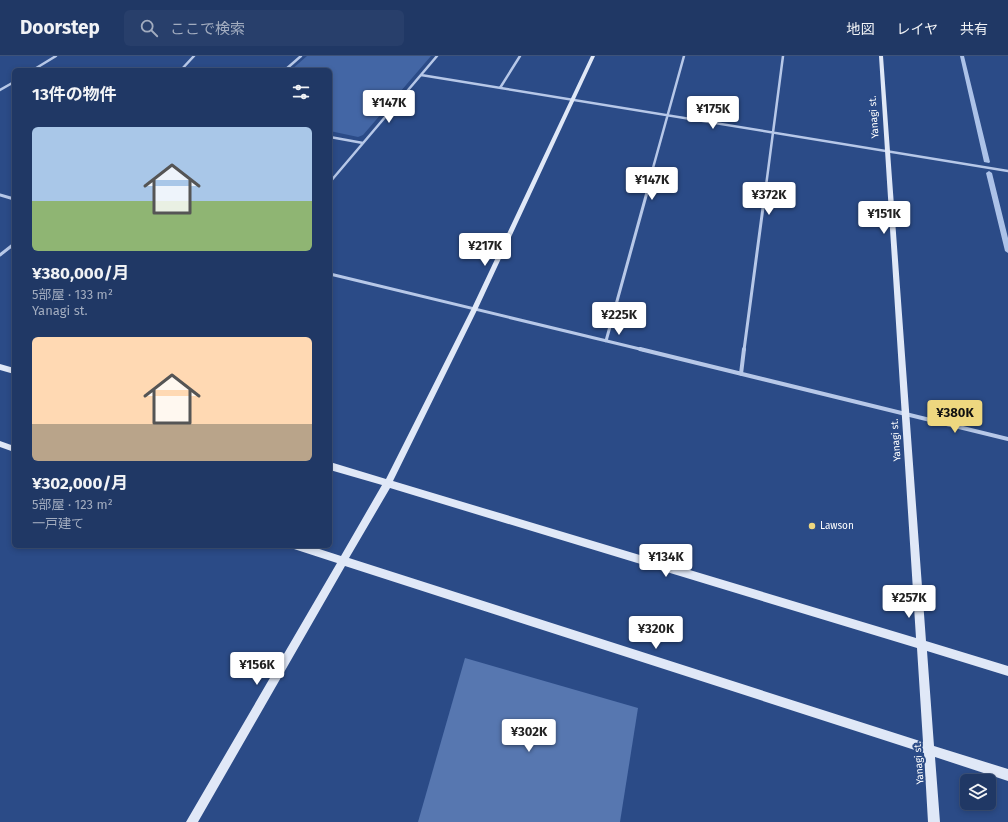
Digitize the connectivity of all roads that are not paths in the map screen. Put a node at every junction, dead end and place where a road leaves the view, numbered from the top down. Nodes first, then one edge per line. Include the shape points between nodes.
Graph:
1 (56, 56) edge
2 (194, 56) edge
3 (301, 56) edge
4 (437, 56) edge
5 (520, 56) edge
6 (593, 56) edge
7 (684, 56) edge
8 (783, 56) edge
9 (881, 56) edge
10 (36, 68) edge
11 (184, 68) edge
12 (287, 68) edge
13 (421, 75) junction
14 (12, 83) edge
15 (500, 88) junction
16 (0, 90) edge
17 (573, 100) junction
18 (668, 115) junction
19 (773, 132) junction
20 (332, 137) edge
21 (363, 143) junction
22 (887, 151) junction
23 (1008, 171) edge
24 (332, 180) edge
25 (0, 195) edge
26 (12, 198) edge
27 (12, 246) edge
28 (0, 255) edge
29 (332, 274) edge
30 (475, 308) junction
31 (606, 341) junction
32 (0, 367) edge
33 (12, 370) edge
34 (741, 374) junction
35 (905, 414) junction
36 (1008, 439) edge
37 (0, 444) edge
38 (12, 448) edge
39 (332, 467) edge
40 (388, 483) junction
41 (303, 548) edge
42 (342, 562) junction
43 (921, 644) junction
44 (1008, 670) edge
45 (929, 749) junction
46 (1008, 775) edge
47 (192, 822) edge
48 (934, 822) edge

1 - 10 street
2 - 11 street
3 - 12 street
4 - 13 street
5 - 15 street
6 - 17 street
7 - 18 street
8 - 19 street
9 - 22 street, Yanagi st.
13 - 15 street
13 - 21 street
14 - 16 street
15 - 17 street
17 - 18 street
17 - 30 street
18 - 19 street
18 - 31 street
19 - 22 street
19 - 34 street
20 - 21 street
21 - 24 street
22 - 23 street
22 - 35 street, Yanagi st.
25 - 26 street
27 - 28 street
29 - 30 street
30 - 31 street
30 - 40 street
31 - 34 street
32 - 33 street
34 - 35 street
35 - 36 street
35 - 43 street, Yanagi st.
37 - 38 street
39 - 40 street
40 - 42 street
40 - 43 street
41 - 42 street
42 - 45 street
42 - 47 street
43 - 44 street
43 - 45 street, Yanagi st.
45 - 46 street
45 - 48 street, Yanagi st.

